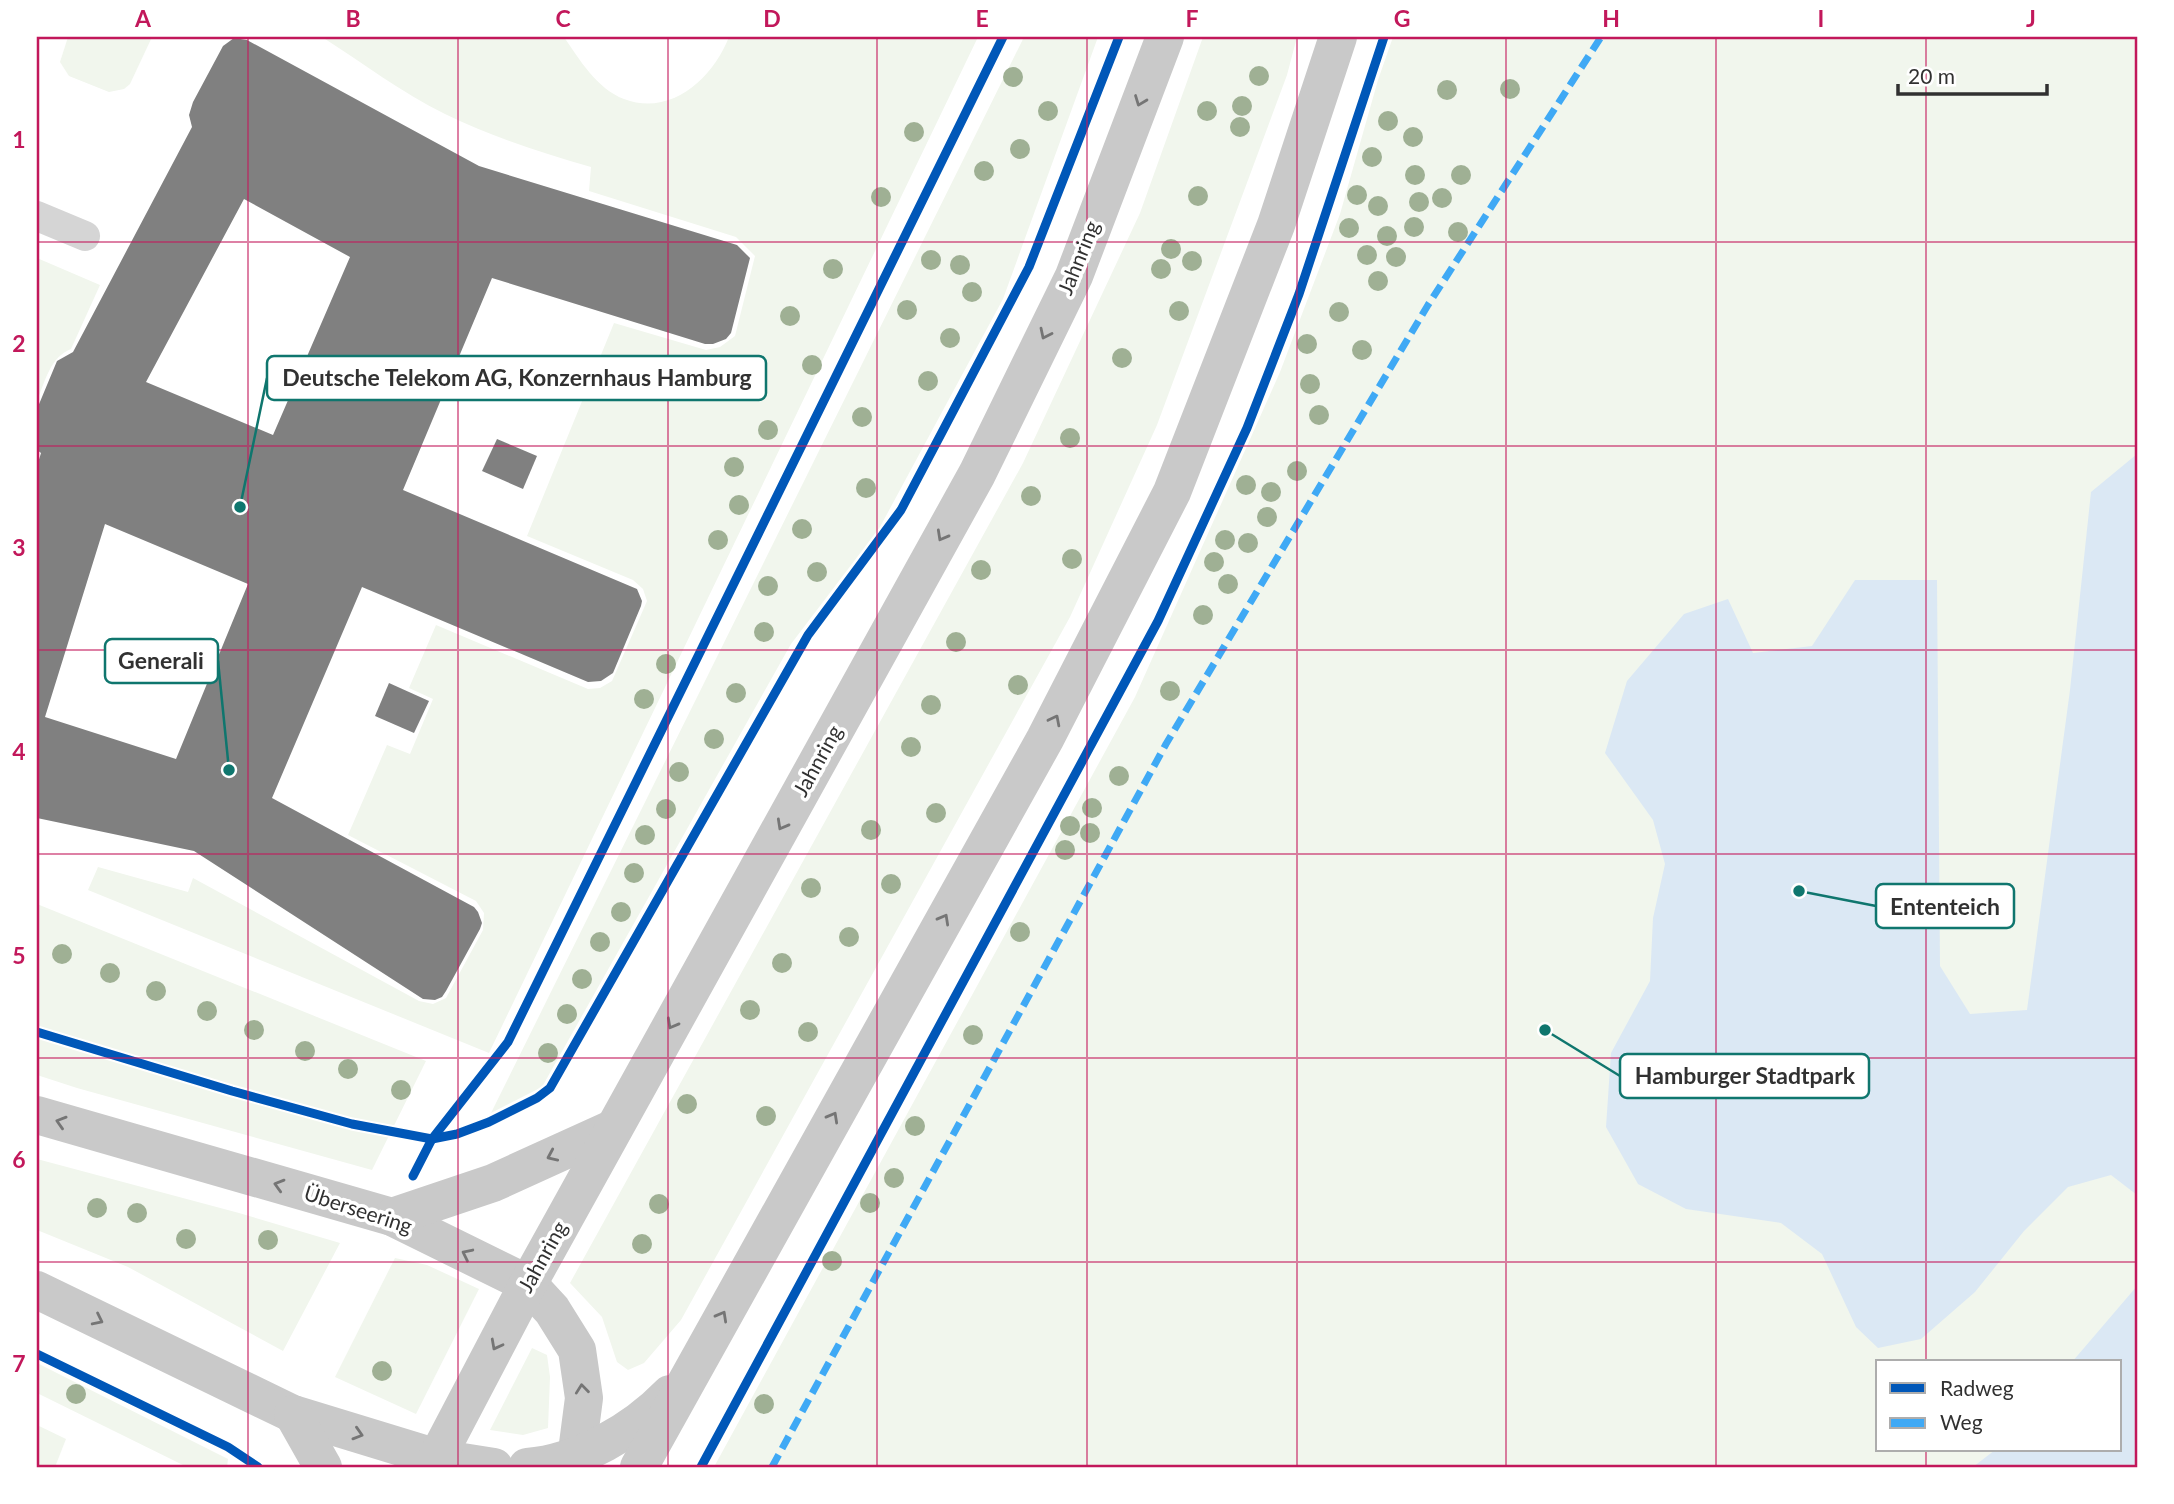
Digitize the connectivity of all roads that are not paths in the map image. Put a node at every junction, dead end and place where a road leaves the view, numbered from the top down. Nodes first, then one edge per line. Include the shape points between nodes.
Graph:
1 (1164, 37) edge
2 (1338, 37) edge
3 (37, 216) edge
4 (85, 236) dead end
5 (37, 1115) edge
6 (614, 1128) junction
7 (392, 1217) junction
8 (528, 1284) junction
9 (37, 1290) edge
10 (689, 1375) junction
11 (293, 1414) junction
12 (435, 1462) edge
13 (575, 1462) edge
14 (323, 1467) edge
15 (494, 1467) edge
16 (527, 1467) edge
17 (639, 1467) edge

1 -> 6 main road, Jahnring via 1074,276 977,474
10 -> 2 main road via 1045,739 1172,492 1276,225
3 - 4 lane
7 -> 5 main road, Überseering
6 -> 7 main road via 493,1183
6 - 8 main road, Jahnring
8 -> 7 main road, Überseering
8 -> 12 main road, Jahnring
13 -> 8 main road, Überseering via 584,1398 577,1350 552,1310
9 -> 11 main road
10 - 13 main road via 658,1407
10 - 17 main road
11 -> 12 main road
11 - 14 main road
12 - 15 main road
13 - 16 main road

